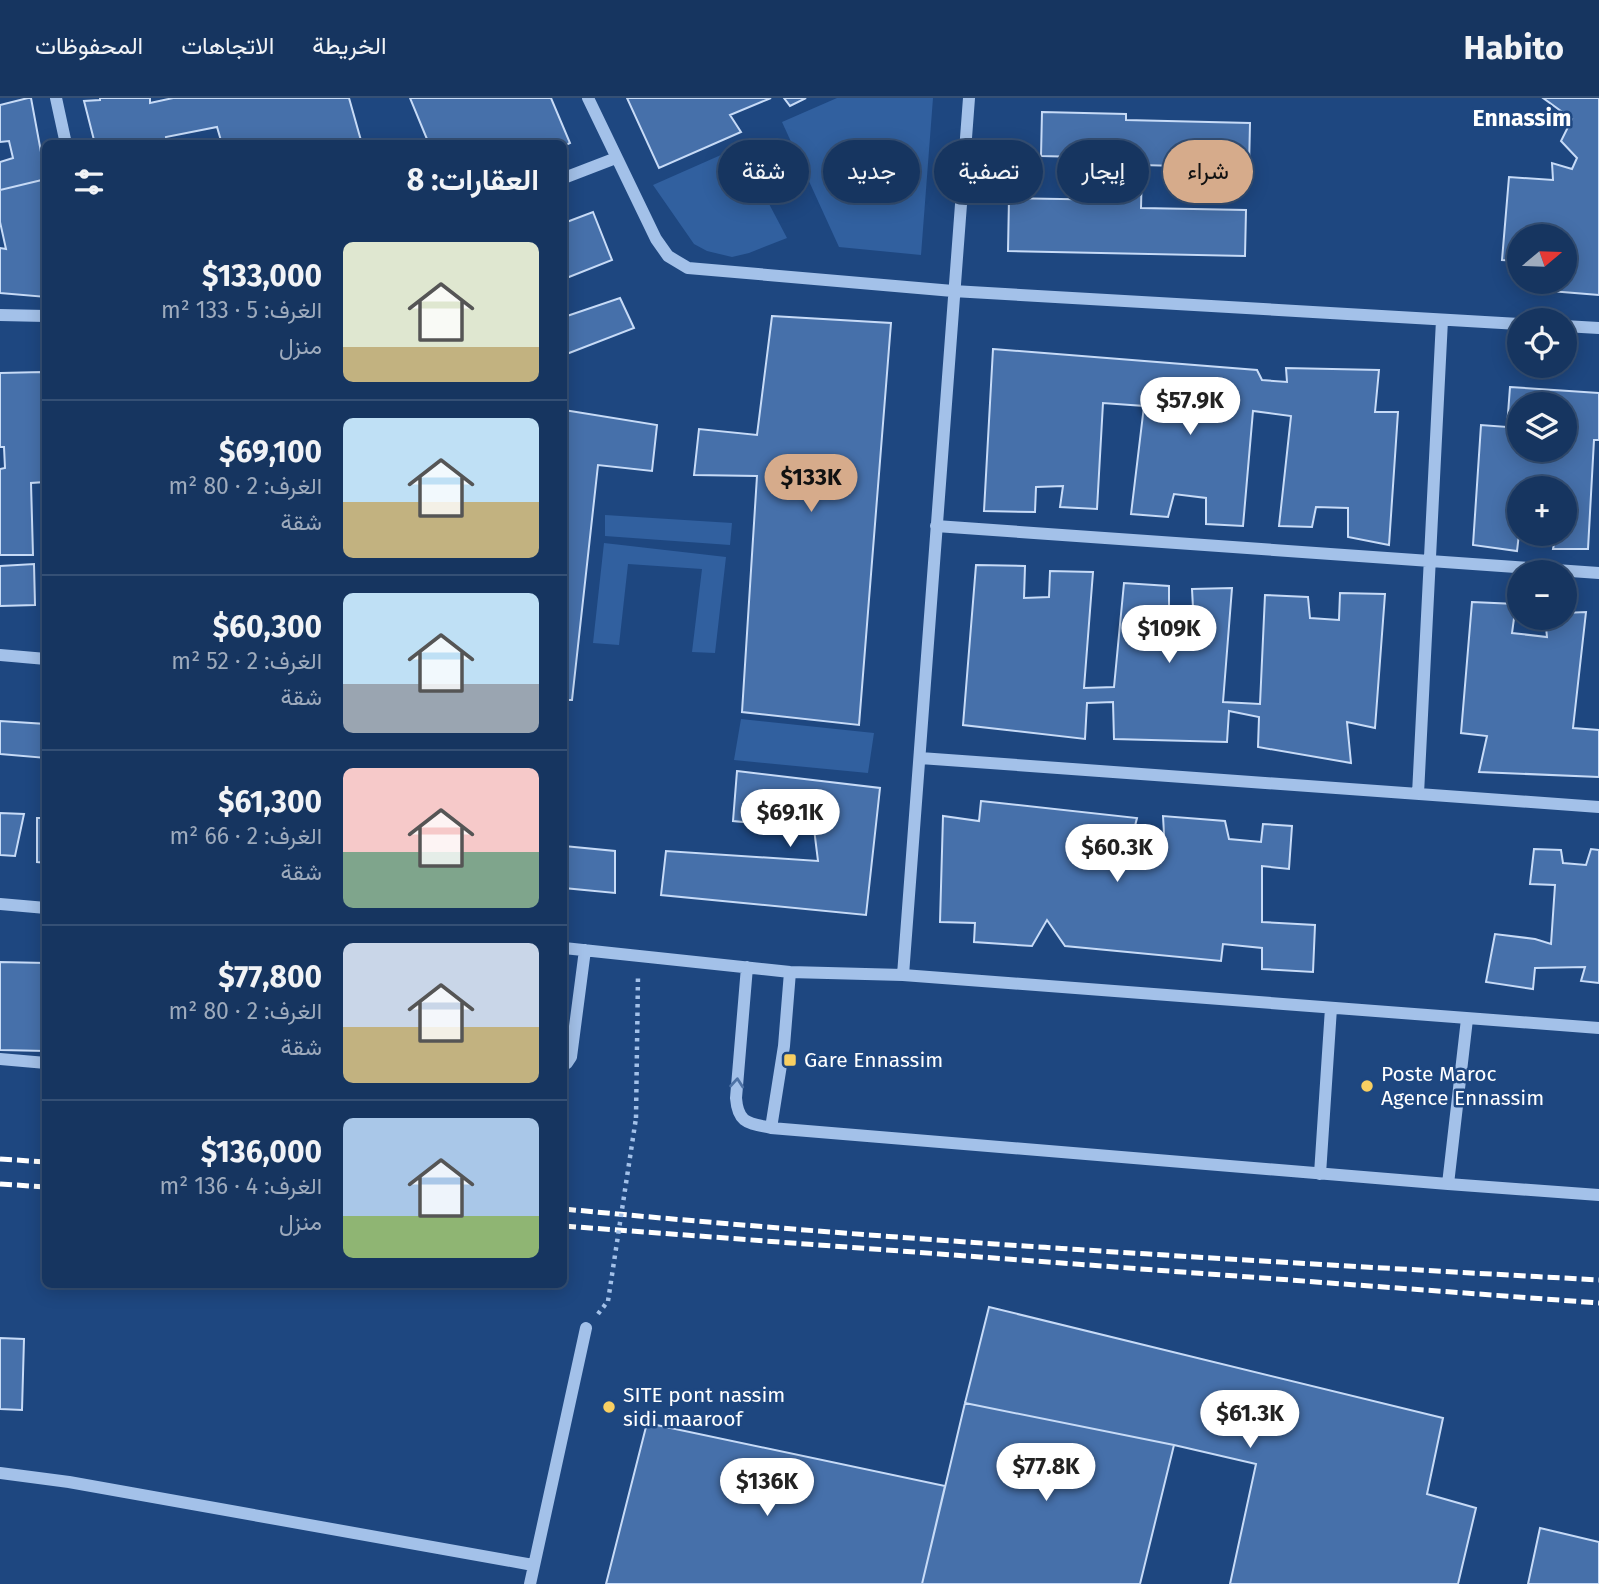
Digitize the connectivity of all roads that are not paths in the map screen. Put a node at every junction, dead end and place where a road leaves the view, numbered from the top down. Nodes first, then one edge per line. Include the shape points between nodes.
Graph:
1 (56, 98) edge
2 (588, 98) edge
3 (969, 98) edge
4 (65, 140) edge
5 (615, 158) junction
6 (567, 177) edge
7 (953, 291) junction
8 (0, 315) edge
9 (42, 316) edge
10 (1442, 320) junction
11 (1507, 323) edge
12 (1577, 327) edge
13 (1599, 328) edge
14 (936, 526) junction
15 (1430, 561) junction
16 (1599, 573) edge
17 (0, 655) edge
18 (42, 656) edge
19 (920, 758) junction
20 (1418, 794) junction
21 (1599, 807) edge
22 (0, 904) edge
23 (42, 908) edge
24 (567, 947) edge
25 (585, 950) junction
26 (747, 967) junction
27 (790, 972) junction
28 (903, 975) junction
29 (1331, 1008) junction
30 (1467, 1019) junction
31 (1599, 1028) edge
32 (0, 1059) edge
33 (567, 1062) edge
34 (42, 1063) edge
35 (771, 1128) junction
36 (1320, 1174) junction
37 (1448, 1184) junction
38 (1599, 1195) edge
39 (586, 1328) dead end
40 (0, 1473) edge
41 (533, 1565) junction
42 (530, 1584) edge

1 - 4 street
2 - 5 street
3 - 7 street
5 - 6 street
5 - 7 street via 656,239 668,256 688,268
7 - 10 street
7 - 14 street
8 - 9 street
10 - 11 street
10 - 15 street
12 - 13 street
14 - 15 street
14 - 19 street
15 - 16 street
15 - 20 street
17 - 18 street
19 - 20 street
19 - 28 street
20 - 21 street
22 - 23 street
24 - 25 street
25 - 26 street
25 - 33 street
26 - 27 street
35 -> 26 street via 745,1122 737,1110
27 - 28 street
27 - 35 street
28 - 29 street
29 - 30 street
29 - 36 street
30 - 31 street
30 - 37 street
32 - 34 street
35 - 36 street
36 - 37 street
37 - 38 street
39 - 41 street
40 - 41 street
41 - 42 street

